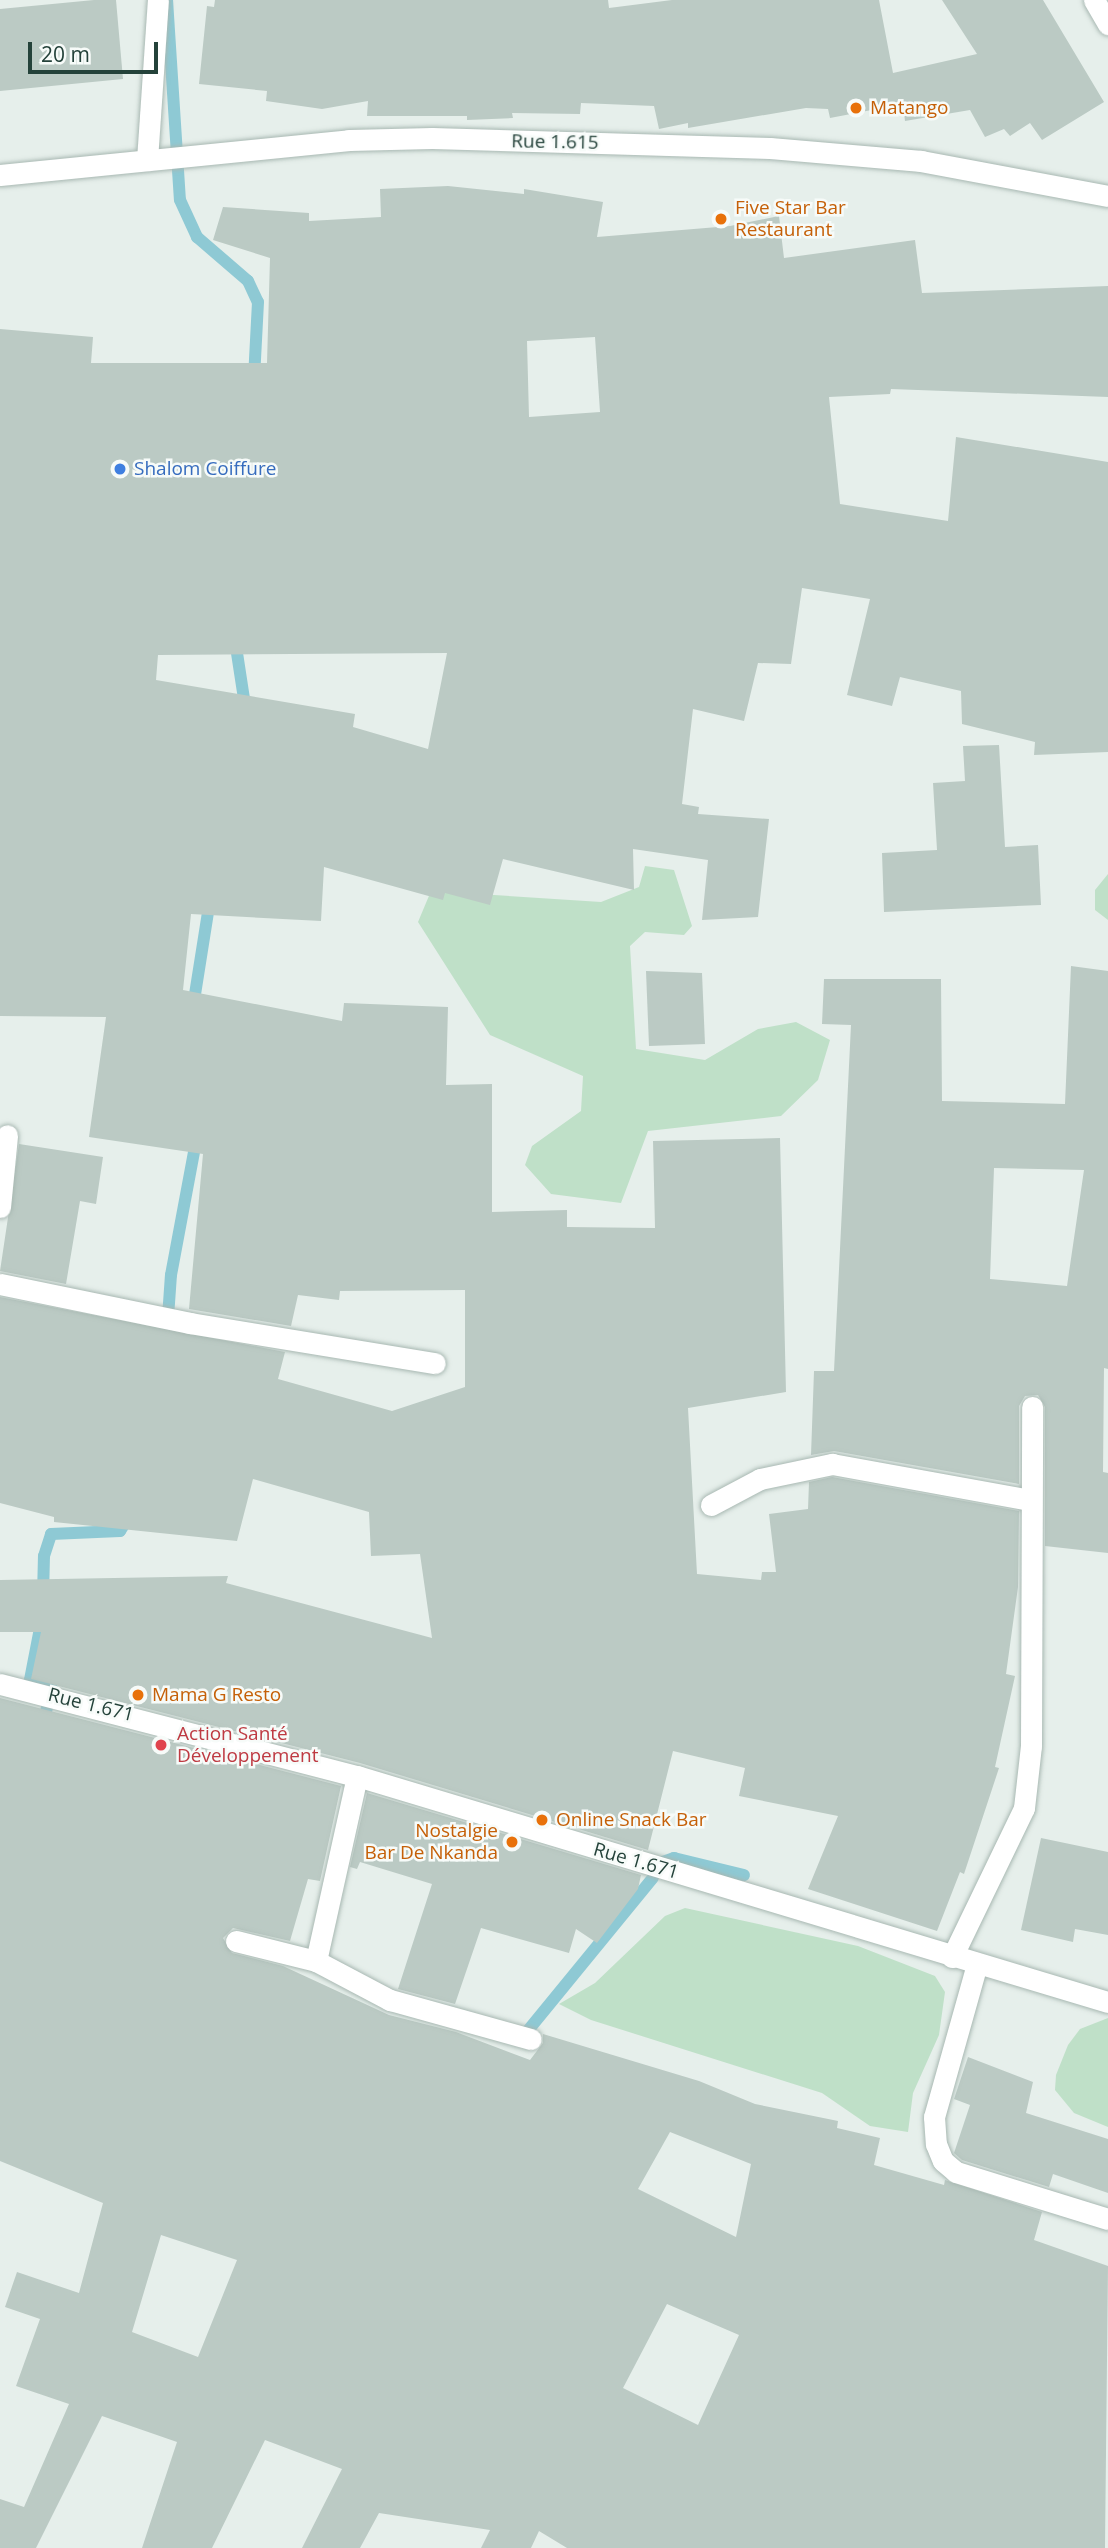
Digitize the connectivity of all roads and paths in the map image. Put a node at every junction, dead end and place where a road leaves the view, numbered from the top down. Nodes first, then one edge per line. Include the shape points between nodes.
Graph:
1 (158, 0) edge
2 (1094, 0) edge
3 (1108, 24) edge
4 (147, 160) junction
5 (0, 175) edge
6 (1108, 196) edge
7 (7, 1135) dead end
8 (0, 1207) edge
9 (0, 1284) edge
10 (435, 1363) dead end
11 (1032, 1407) dead end
12 (1031, 1500) junction
13 (711, 1505) dead end
14 (0, 1684) edge
15 (357, 1776) junction
16 (236, 1941) dead end
17 (952, 1957) junction
18 (316, 1961) junction
19 (977, 1964) junction
20 (1108, 2002) edge
21 (531, 2039) dead end
22 (1108, 2219) edge

1 - 4 street
2 - 3 street
4 - 5 street, Rue 1.615
4 - 6 street, Rue 1.615 via 349,140 432,138 769,148 921,161
7 - 8 street
9 - 10 street via 190,1323
11 - 12 street
12 - 13 street via 832,1464 760,1479
12 - 17 street via 1031,1746 1024,1808
14 - 15 street, Rue 1.671
15 - 17 street, Rue 1.671
15 - 18 street
16 - 18 street
17 - 19 street, Rue 1.671
18 - 21 street via 390,2000
19 - 20 street, Rue 1.671
19 - 22 street via 934,2117 943,2161 956,2172

